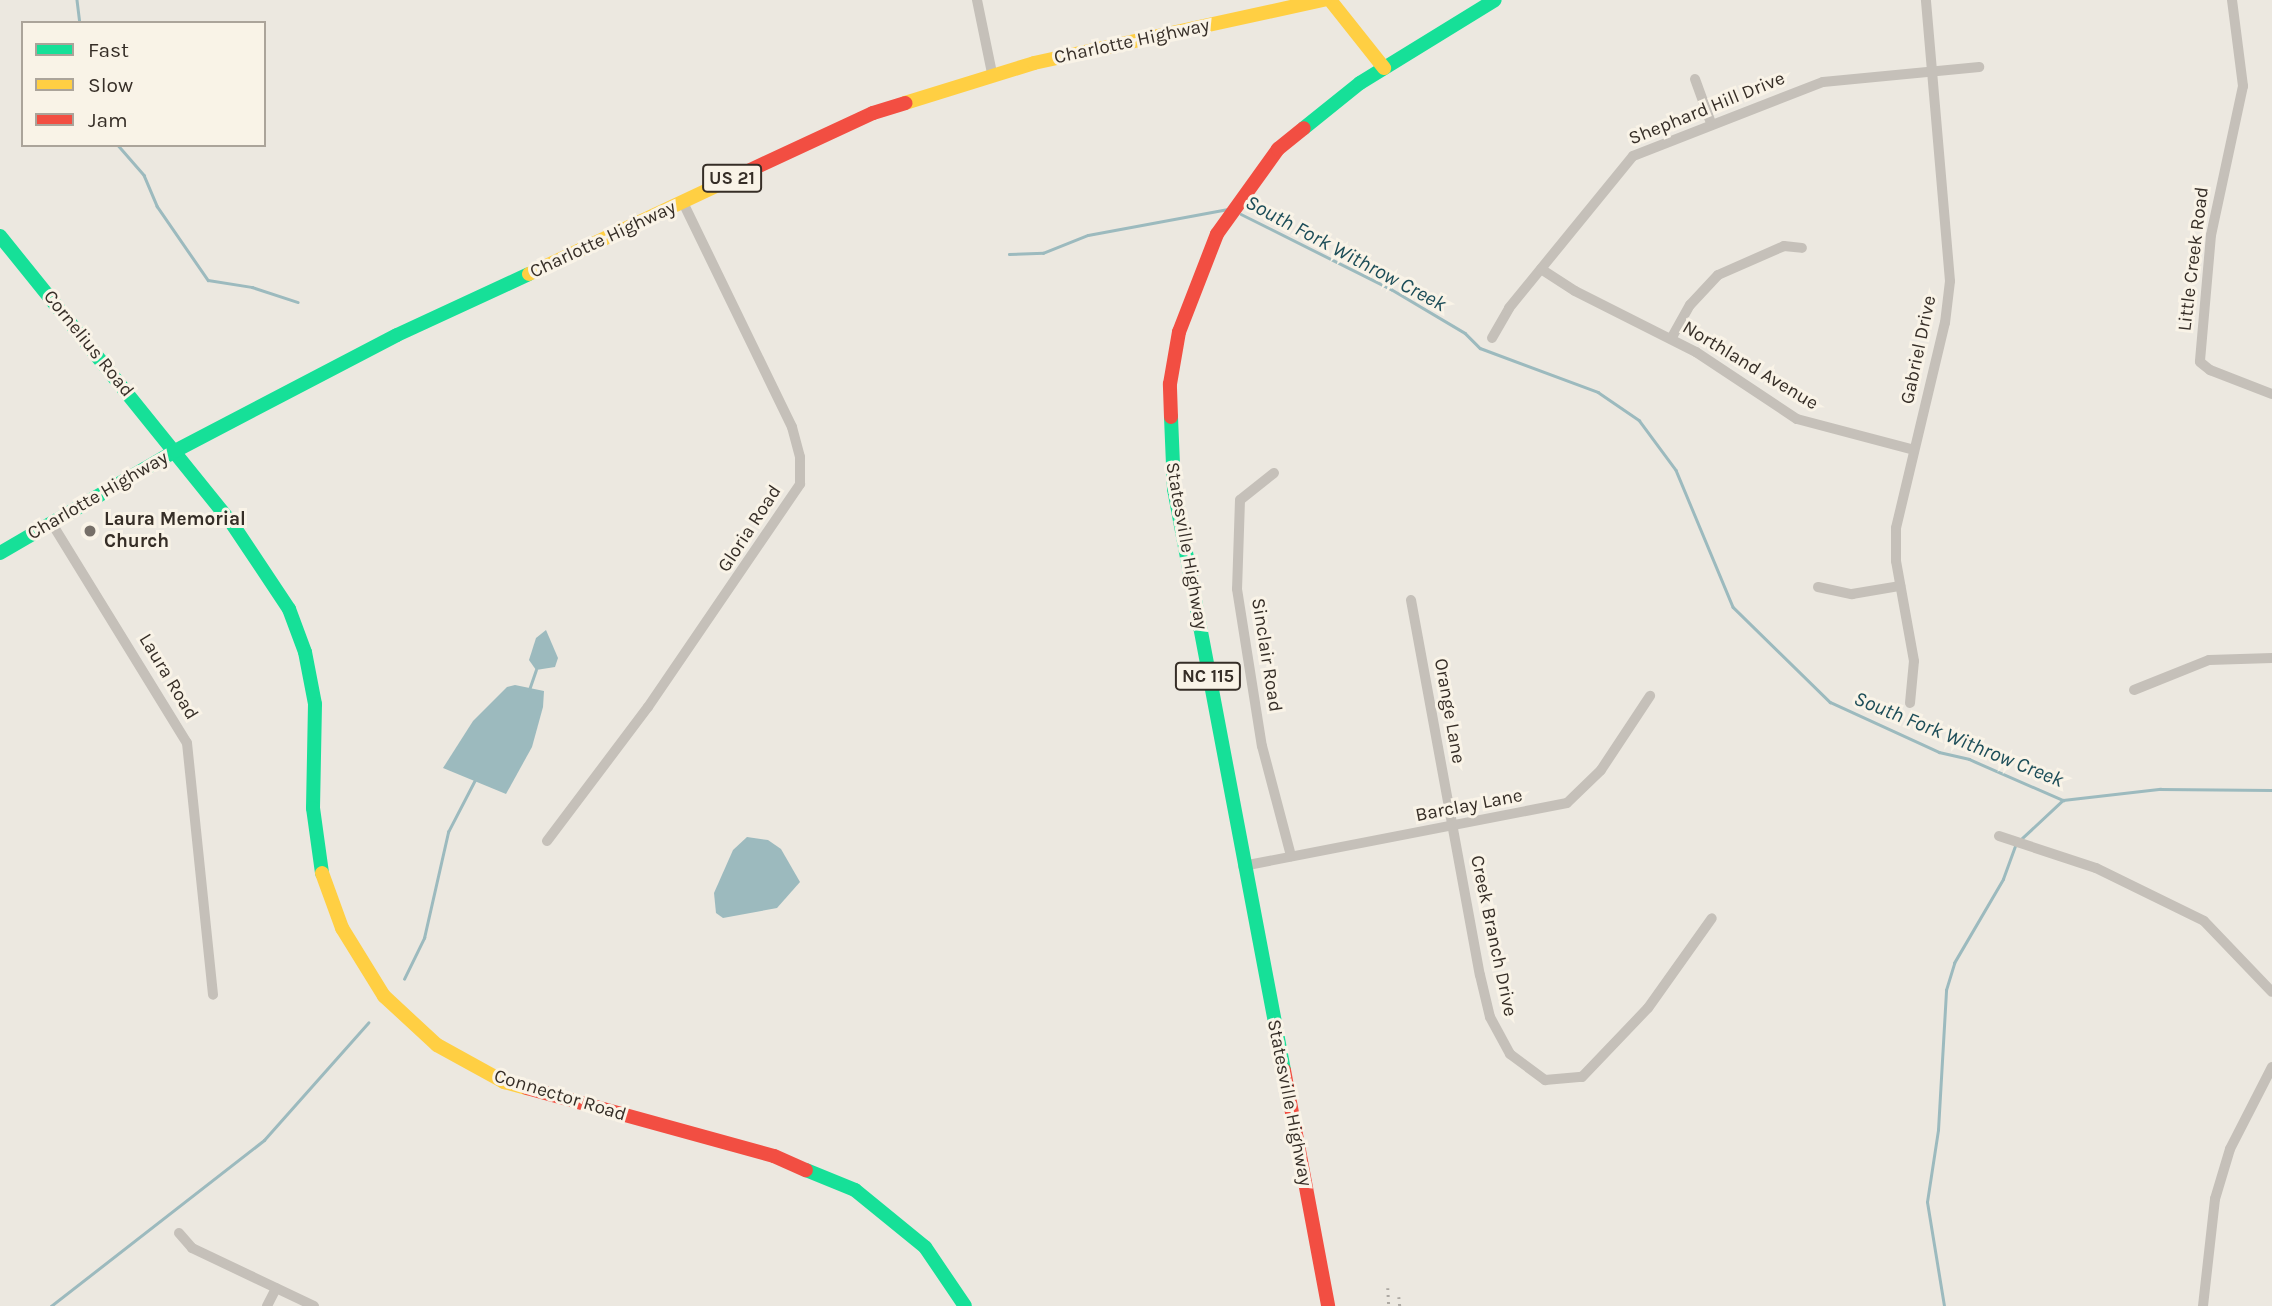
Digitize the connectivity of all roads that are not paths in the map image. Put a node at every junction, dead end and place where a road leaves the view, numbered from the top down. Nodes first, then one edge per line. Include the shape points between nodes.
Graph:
1 (977, 0) edge
2 (1324, 0) edge
3 (1329, 0) edge
4 (1926, 0) edge
5 (2232, 0) edge
6 (1490, 1) edge
7 (1979, 67) dead end
8 (1384, 68) junction
9 (1931, 70) junction
10 (992, 73) junction
11 (1695, 79) dead end
12 (1711, 123) junction
13 (683, 203) junction
14 (0, 236) edge
15 (1802, 248) dead end
16 (1541, 269) junction
17 (1492, 338) dead end
18 (1671, 339) junction
19 (2272, 394) edge
20 (1914, 450) junction
21 (175, 452) junction
22 (1274, 473) dead end
23 (51, 522) junction
24 (0, 553) edge
25 (1900, 586) junction
26 (1818, 587) dead end
27 (1411, 600) dead end
28 (2272, 658) edge
29 (2134, 690) dead end
30 (1650, 696) dead end
31 (1910, 703) dead end
32 (1452, 828) junction
33 (1999, 836) dead end
34 (547, 841) dead end
35 (1291, 856) junction
36 (1244, 866) junction
37 (1712, 918) dead end
38 (2272, 992) edge
39 (213, 995) dead end
40 (2272, 1067) edge
41 (180, 1233) dead end
42 (275, 1288) junction
43 (267, 1306) edge
44 (314, 1306) edge
45 (965, 1306) edge
46 (1328, 1306) edge
47 (2203, 1306) edge

1 - 10 street
2 - 10 main road, Charlotte Highway / US 21
3 - 8 main road
4 - 9 street, Gabriel Drive
5 - 19 street, Little Creek Road via 2243,86 2211,235 2200,362
6 - 8 main road, Statesville Highway / NC 115
7 - 9 street, Shephard Hill Drive
8 - 36 main road, Statesville Highway / NC 115 via 1317,113 1278,149 1245,189 1211,246 1179,332 1170,384 1174,489
9 - 12 street, Shephard Hill Drive via 1822,82
9 - 20 street, Gabriel Drive via 1950,281 1945,323
10 - 13 main road, Charlotte Highway / US 21 via 861,118
11 - 12 street
12 - 16 street, Shephard Hill Drive via 1633,156
13 - 21 main road, Charlotte Highway / US 21 via 397,335
13 - 34 street, Gloria Road via 792,427 800,457 800,484 648,707
14 - 21 main road, Cornelius Road
15 - 18 street via 1784,246 1717,275 1690,305
16 - 17 street, Shephard Hill Drive
16 - 18 street, Northland Avenue
18 - 20 street, Northland Avenue via 1797,419
20 - 25 street, Gabriel Drive via 1896,528
21 - 23 main road, Charlotte Highway / US 21
21 - 45 main road, Connector Road via 256,554 297,628 315,704 313,808 322,872 353,951 401,1014 458,1060 504,1082 774,1156 835,1179 909,1231 939,1265
22 - 35 street, Sinclair Road via 1240,500 1237,589 1262,746
23 - 24 main road, Charlotte Highway / US 21
23 - 39 street, Laura Road via 187,743
25 - 26 street via 1852,594
25 - 31 street, Gabriel Drive via 1914,661
27 - 32 street, Orange Lane
28 - 29 street via 2209,660
30 - 32 street, Barclay Lane via 1601,770 1567,803
32 - 35 street, Barclay Lane
32 - 37 street, Creek Branch Drive via 1490,1017 1510,1054 1545,1080 1571,1081 1593,1068 1648,1008
33 - 38 street via 2096,867 2204,921
35 - 36 street, Barclay Lane
36 - 46 main road, Statesville Highway / NC 115
40 - 47 street via 2230,1149 2215,1199
41 - 42 street via 192,1248
42 - 43 street
42 - 44 street

